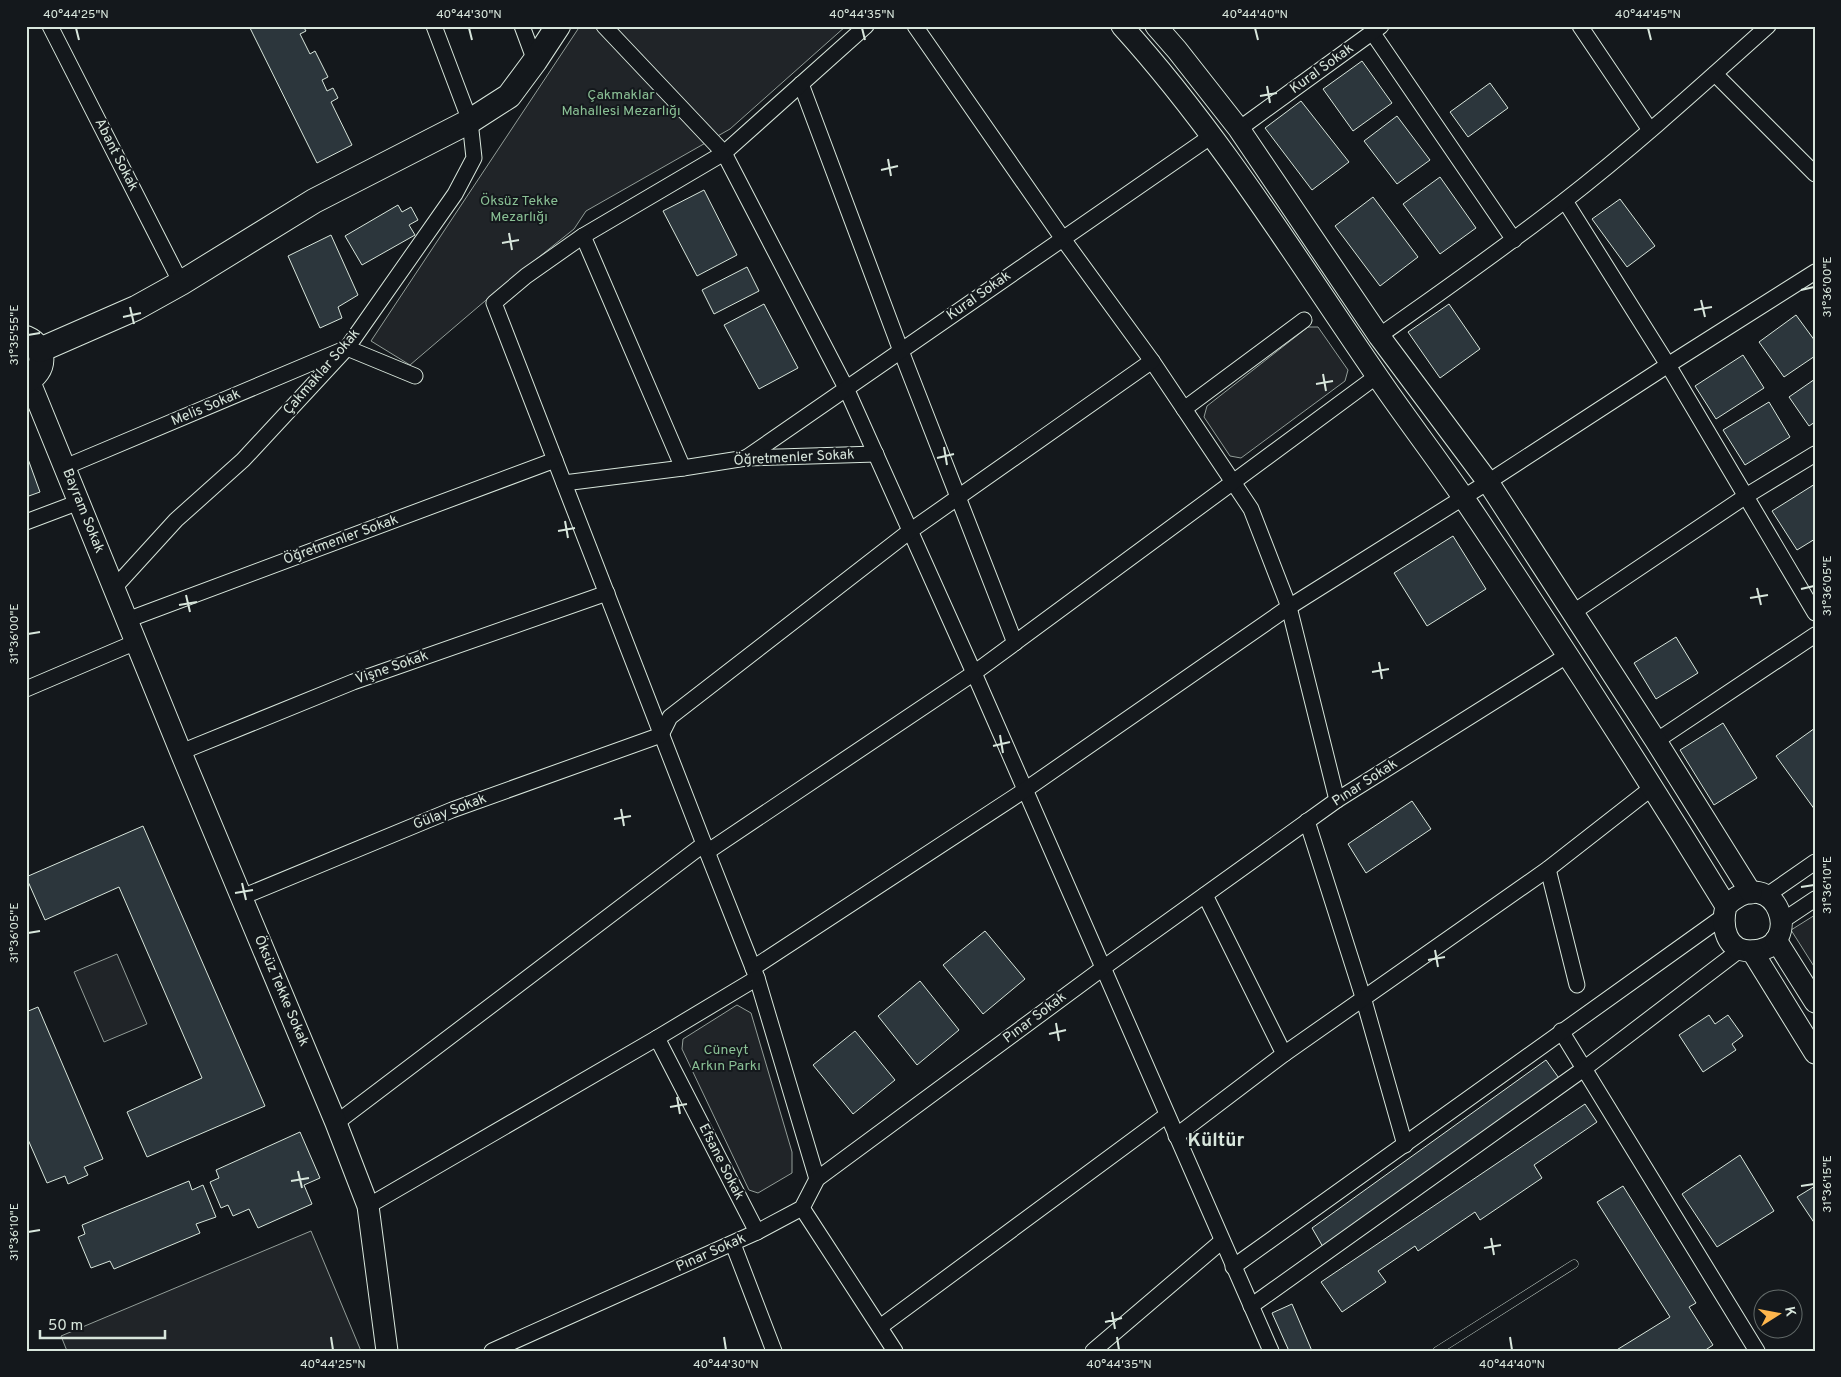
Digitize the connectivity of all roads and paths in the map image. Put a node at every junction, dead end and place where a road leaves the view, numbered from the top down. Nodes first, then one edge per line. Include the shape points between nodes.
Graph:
1 (50, 26) edge
2 (434, 26) edge
3 (522, 26) edge
4 (558, 26) edge
5 (604, 26) edge
6 (866, 26) edge
7 (915, 26) edge
8 (1122, 26) edge
9 (1156, 26) edge
10 (1580, 26) edge
11 (1768, 26) edge
12 (1377, 29) edge
13 (535, 61) junction
14 (1715, 74) junction
15 (801, 84) junction
16 (470, 121) junction
17 (1239, 129) junction
18 (1650, 130) junction
19 (1213, 135) junction
20 (724, 153) junction
21 (1815, 174) edge
22 (1565, 201) junction
23 (583, 236) junction
24 (1063, 239) junction
25 (1514, 240) junction
26 (1815, 272) edge
27 (181, 283) junction
28 (1304, 320) dead end
29 (1379, 336) junction
30 (33, 344) edge
31 (346, 348) junction
32 (901, 351) junction
33 (1152, 361) junction
34 (1668, 364) junction
35 (415, 376) dead end
36 (1377, 376) junction
37 (28, 381) edge
38 (846, 388) junction
39 (1184, 409) junction
40 (876, 454) junction
41 (1815, 454) edge
42 (746, 458) junction
43 (555, 460) junction
44 (64, 467) junction
45 (683, 468) junction
46 (1233, 482) junction
47 (1488, 482) junction
48 (564, 483) junction
49 (1746, 496) junction
50 (1463, 497) junction
51 (958, 498) junction
52 (79, 502) junction
53 (26, 522) edge
54 (910, 531) junction
55 (114, 588) junction
56 (606, 593) junction
57 (1289, 607) junction
58 (1572, 613) junction
59 (1815, 613) edge
60 (127, 620) junction
61 (1815, 635) edge
62 (136, 642) junction
63 (1014, 643) junction
64 (1568, 655) junction
65 (974, 673) junction
66 (26, 689) edge
67 (661, 735) junction
68 (1656, 741) junction
69 (181, 752) junction
70 (1654, 787) junction
71 (1025, 790) junction
72 (1337, 800) junction
73 (1307, 821) junction
74 (705, 848) junction
75 (1815, 862) edge
76 (1548, 869) junction
77 (1758, 894) junction
78 (1204, 896) junction
79 (242, 897) junction
80 (1815, 899) edge
81 (1725, 911) junction
82 (1779, 930) junction
83 (1746, 950) junction
84 (1102, 968) junction
85 (755, 973) junction
86 (1577, 985) dead end
87 (1364, 997) junction
88 (1815, 1002) edge
89 (1561, 1031) junction
90 (657, 1038) junction
91 (1815, 1053) edge
92 (1284, 1054) junction
93 (1585, 1068) junction
94 (1167, 1115) junction
95 (336, 1123) junction
96 (1176, 1136) junction
97 (1405, 1145) junction
98 (817, 1179) junction
99 (368, 1206) junction
100 (802, 1208) junction
101 (758, 1232) junction
102 (1222, 1241) junction
103 (733, 1244) junction
104 (1574, 1264) dead end
105 (1233, 1266) junction
106 (1251, 1306) junction
107 (880, 1327) junction
108 (387, 1351) edge
109 (492, 1351) edge
110 (774, 1351) edge
111 (895, 1351) edge
112 (1093, 1351) edge
113 (1271, 1351) edge
114 (1437, 1351) edge
115 (1757, 1351) edge

1 - 27 street, Abant Sokak
2 - 16 street, Çakmaklar Sokak
3 - 13 street
4 - 13 main road
5 - 20 street
6 - 15 street
7 - 24 street
8 - 19 main road
9 - 17 main road
10 - 18 street
11 - 14 street
12 - 17 street, Kural Sokak
12 - 25 street
13 - 16 main road via 509,96
14 - 18 street
14 - 21 street
15 - 20 street
15 - 32 street
16 - 27 main road via 314,201
16 - 31 street, Çakmaklar Sokak via 474,158 459,186
17 - 29 main road
18 - 22 street
19 - 24 street, Kural Sokak
19 - 36 main road
20 - 23 street
20 - 38 street
22 - 25 street
22 - 34 street
23 - 43 street via 494,303
23 - 45 street
24 - 32 street, Kural Sokak
24 - 33 street
25 - 29 street
26 - 34 street
27 - 30 main road via 136,308
28 - 39 street
29 - 47 main road
30 - 37 main road via 42,360 41,368
31 - 35 street
31 - 44 street, Melis Sokak
31 - 55 street, Çakmaklar Sokak via 243,460 176,520
32 - 38 street, Kural Sokak
32 - 51 street
33 - 39 street
33 - 51 street
34 - 47 street
34 - 49 street
36 - 46 street
36 - 50 main road
37 - 44 main road, Bayram Sokak
38 - 40 street
38 - 42 street, Kural Sokak
39 - 46 street
40 - 42 street, Öğretmenler Sokak
40 - 54 street
41 - 49 street
42 - 45 street, Öğretmenler Sokak
43 - 48 street
43 - 60 street, Öğretmenler Sokak
44 - 52 main road, Bayram Sokak
45 - 48 street, Öğretmenler Sokak
46 - 57 street via 1251,509
46 - 63 street
47 - 50 street
47 - 58 main road
48 - 56 street
49 - 58 street
49 - 59 street
50 - 57 street
50 - 64 main road
51 - 54 street
51 - 63 street
52 - 53 street
52 - 55 main road, Bayram Sokak
54 - 65 street
54 - 67 street via 670,717
55 - 60 main road, Bayram Sokak
56 - 67 street
56 - 69 street, Vişne Sokak via 353,682
57 - 71 street
57 - 72 street
58 - 68 main road
60 - 62 main road, Bayram Sokak
61 - 68 street
62 - 66 street
62 - 69 main road, Öksüz Tekke Sokak
63 - 65 street
64 - 70 main road
64 - 72 street, Pınar Sokak
65 - 71 street
65 - 74 street
67 - 74 street
67 - 79 street, Gülay Sokak via 452,810
68 - 77 main road
69 - 79 main road, Öksüz Tekke Sokak
70 - 76 street
70 - 81 main road
71 - 84 street
71 - 85 street
72 - 73 street, Pınar Sokak
73 - 78 street, Pınar Sokak
73 - 87 street
74 - 85 street
74 - 95 street
75 - 77 street
76 - 86 street
76 - 87 street
77 - 81 main road via 1742,894
77 - 82 main road via 1777,905
78 - 84 street, Pınar Sokak
78 - 92 street
79 - 95 main road, Öksüz Tekke Sokak
80 - 82 street
81 - 83 main road via 1723,926 1726,935 1732,943
81 - 89 street
82 - 83 main road via 1767,948
82 - 88 main road
83 - 91 main road
83 - 93 street
84 - 94 street
84 - 98 street, Pınar Sokak
85 - 90 street
85 - 98 street
87 - 92 street
87 - 97 street
89 - 93 street
89 - 97 street
90 - 99 street
90 - 101 street, Efsane Sokak
92 - 96 street
93 - 106 street
93 - 115 street
94 - 96 street
94 - 107 street
95 - 99 main road, Öksüz Tekke Sokak
96 - 102 street
97 - 105 street
98 - 100 street, Pınar Sokak
99 - 108 main road, Öksüz Tekke Sokak
100 - 101 street, Pınar Sokak
100 - 107 street
101 - 103 street, Pınar Sokak
102 - 105 street
102 - 112 street
103 - 109 street, Pınar Sokak
103 - 110 street
104 - 114 lane
105 - 106 street
106 - 113 street
107 - 111 street

